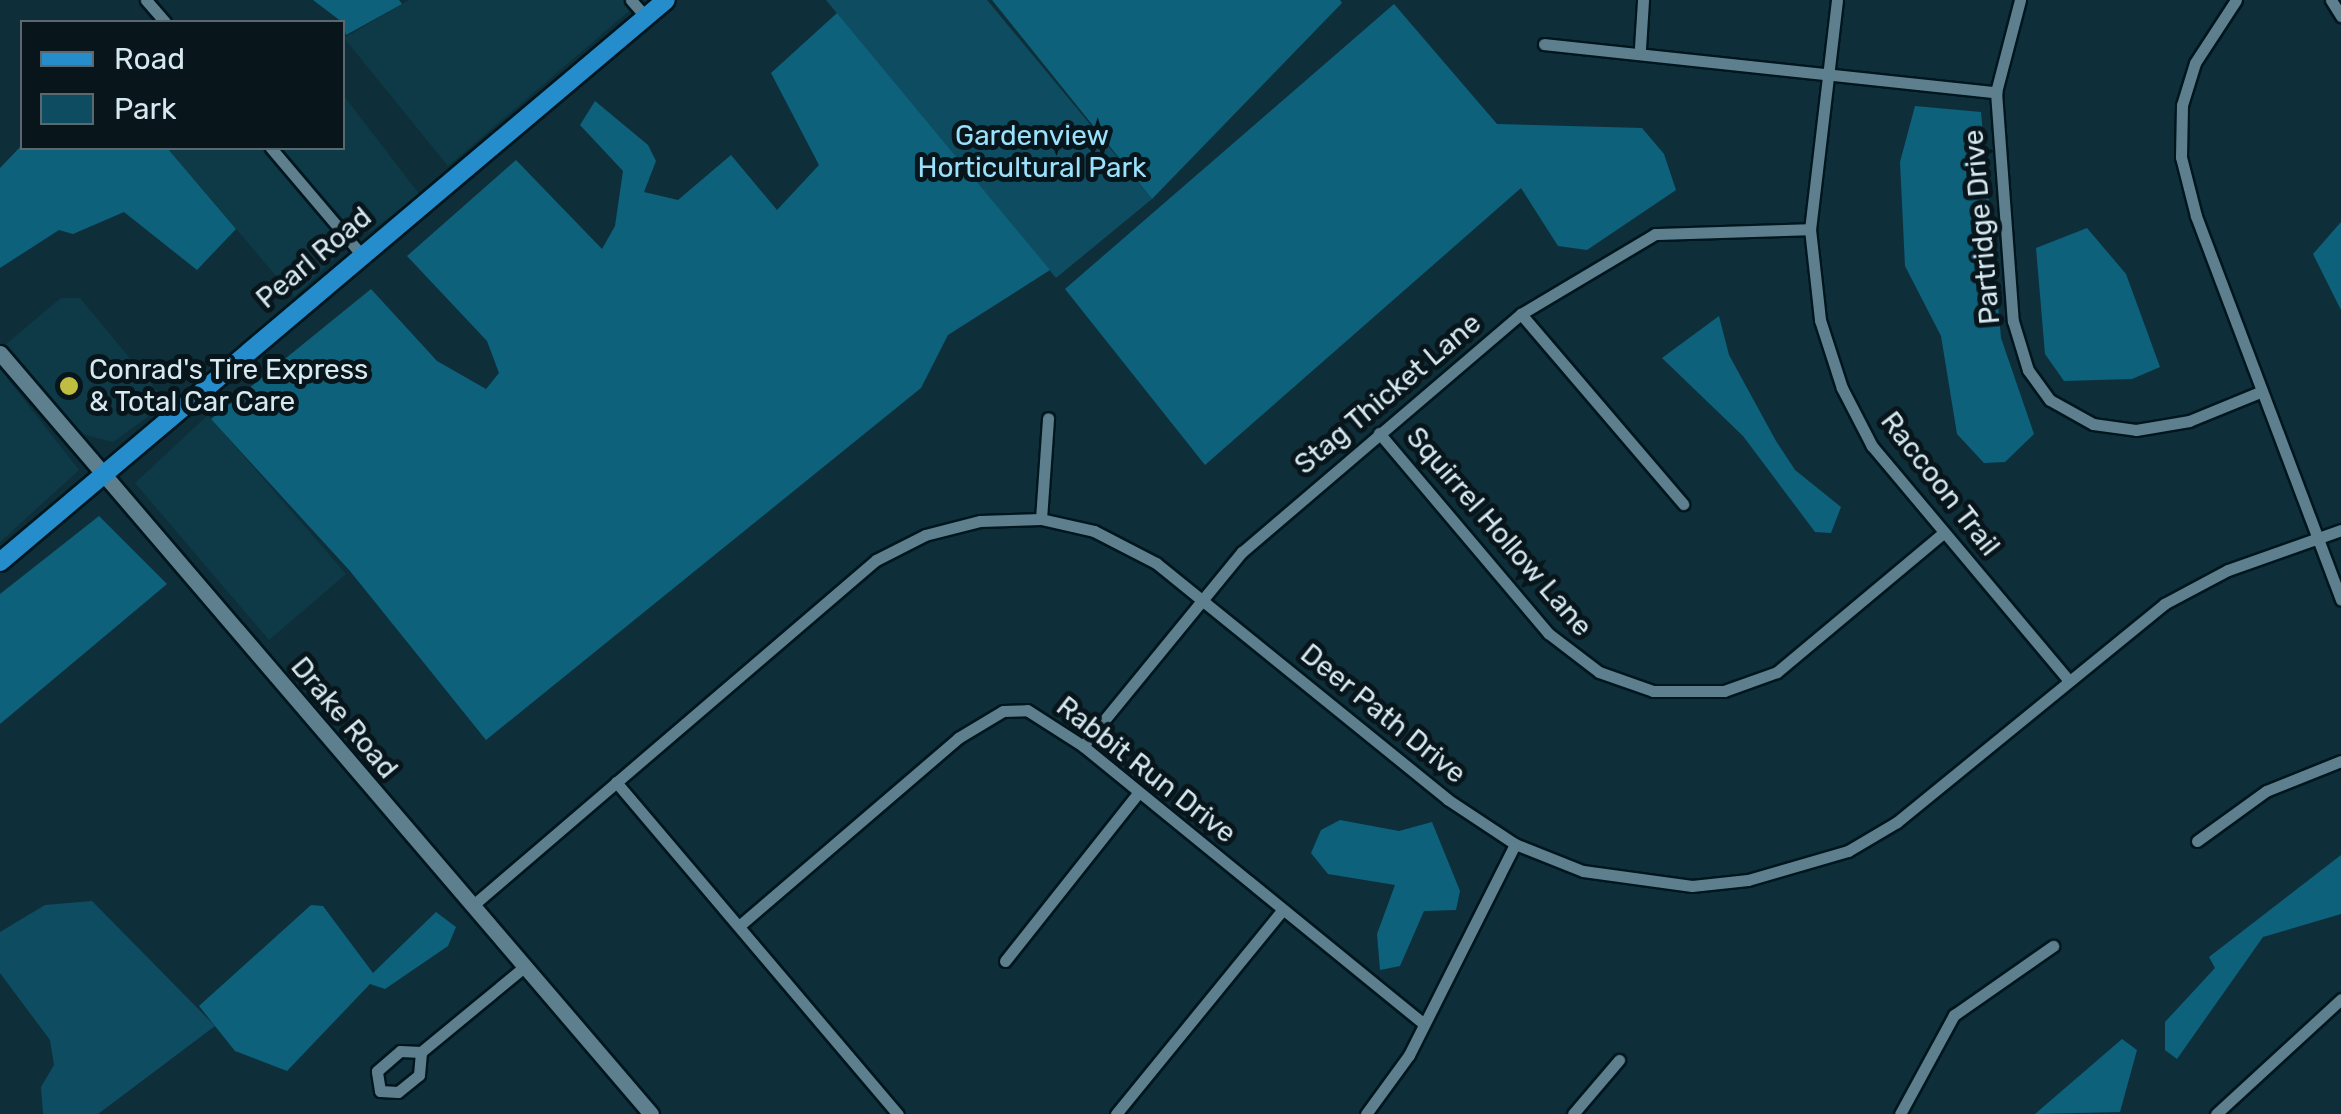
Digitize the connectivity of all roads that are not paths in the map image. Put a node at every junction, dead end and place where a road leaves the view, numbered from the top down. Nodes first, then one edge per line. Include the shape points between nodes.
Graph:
1 (146, 0) edge
2 (632, 0) edge
3 (666, 0) edge
4 (1643, 0) edge
5 (1837, 0) edge
6 (2020, 0) edge
7 (2236, 0) edge
8 (2331, 0) edge
9 (2341, 16) edge
10 (646, 17) junction
11 (163, 20) edge
12 (1544, 44) dead end
13 (1640, 48) junction
14 (1829, 72) junction
15 (1996, 92) junction
16 (273, 150) edge
17 (1810, 228) junction
18 (360, 254) junction
19 (1522, 314) junction
20 (0, 353) edge
21 (2260, 392) junction
22 (1048, 418) dead end
23 (1379, 433) junction
24 (105, 473) junction
25 (1683, 504) dead end
26 (1041, 518) junction
27 (2341, 530) edge
28 (1942, 534) junction
29 (2319, 538) junction
30 (0, 562) edge
31 (1202, 598) junction
32 (2341, 600) edge
33 (2066, 678) junction
34 (1083, 746) junction
35 (2341, 761) edge
36 (616, 782) junction
37 (1138, 793) junction
38 (2197, 841) dead end
39 (1514, 844) junction
40 (472, 906) junction
41 (1282, 912) junction
42 (739, 926) junction
43 (2052, 946) dead end
44 (1005, 961) dead end
45 (524, 967) junction
46 (2341, 999) edge
47 (1424, 1024) junction
48 (421, 1052) junction
49 (1619, 1060) dead end
50 (651, 1114) edge
51 (898, 1114) edge
52 (1116, 1114) edge
53 (1366, 1114) edge
54 (1573, 1114) edge
55 (1900, 1114) edge
56 (2216, 1114) edge

1 - 11 street
2 - 10 street
3 - 10 main road, Pearl Road
4 - 13 street
5 - 14 street, Raccoon Trail
6 - 15 street, Partridge Drive
7 - 21 street via 2195,63 2182,105 2182,157
8 - 9 street
10 - 18 main road, Pearl Road
12 - 13 street
13 - 14 street
14 - 15 street
14 - 17 street, Raccoon Trail
15 - 21 street, Partridge Drive via 2013,322 2028,370 2050,400 2092,424 2136,430 2188,421
16 - 18 street
17 - 19 street, Stag Thicket Lane via 1655,234
17 - 28 street, Raccoon Trail via 1820,320 1842,388 1872,446
18 - 24 main road, Pearl Road
19 - 23 street, Stag Thicket Lane
19 - 25 street
20 - 24 street, Drake Road
21 - 29 street
22 - 26 street
23 - 28 street, Squirrel Hollow Lane via 1548,633 1599,672 1653,690 1724,691 1777,672
23 - 31 street, Stag Thicket Lane via 1242,552
24 - 30 main road, Pearl Road
24 - 40 street, Drake Road
26 - 31 street, Deer Path Drive via 1094,531
26 - 36 street, Deer Path Drive via 944,530 876,560
27 - 29 street, Deer Path Drive
28 - 33 street, Raccoon Trail
29 - 32 street
29 - 33 street, Deer Path Drive via 2228,570 2164,604
31 - 34 street, Stag Thicket Lane
31 - 39 street, Deer Path Drive via 1447,799
33 - 39 street, Deer Path Drive via 1897,822 1803,866 1692,886 1584,871
34 - 37 street, Rabbit Run Drive
34 - 42 street, Rabbit Run Drive via 1027,710 992,717
35 - 38 street via 2266,791
36 - 40 street, Deer Path Drive
36 - 42 street
37 - 41 street, Rabbit Run Drive
37 - 44 street
39 - 47 street
40 - 45 street, Drake Road
41 - 47 street, Rabbit Run Drive
41 - 52 street
42 - 51 street
43 - 55 street via 1954,1015
45 - 48 street
45 - 50 street, Drake Road
46 - 56 street
47 - 53 street
48 - 48 street via 400,1050 377,1070 380,1091 398,1092 419,1074
49 - 54 street

